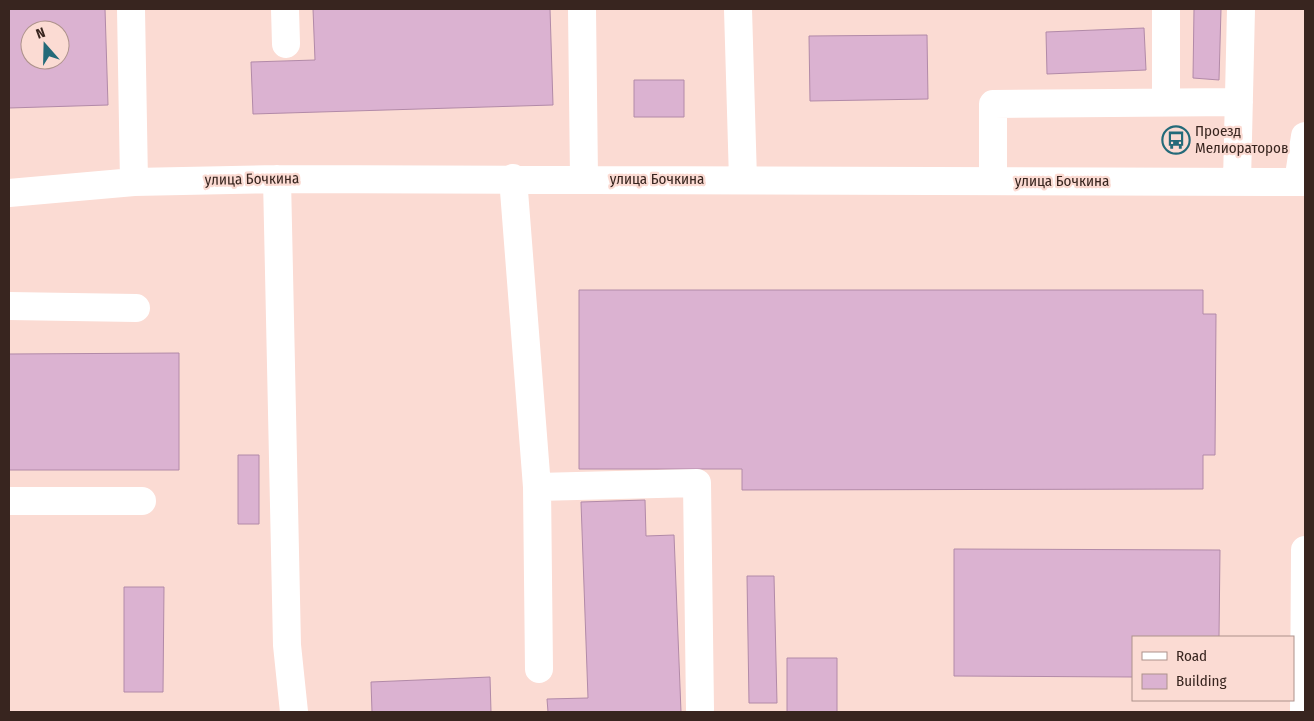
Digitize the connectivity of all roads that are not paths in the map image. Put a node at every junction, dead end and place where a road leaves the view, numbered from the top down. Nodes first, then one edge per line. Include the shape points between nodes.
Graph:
1 (132, 9) edge
2 (285, 9) edge
3 (582, 9) edge
4 (738, 9) edge
5 (1166, 9) edge
6 (1241, 9) edge
7 (286, 44) dead end
8 (1166, 102) junction
9 (1238, 102) junction
10 (1305, 136) edge
11 (277, 178) junction
12 (514, 178) junction
13 (584, 178) junction
14 (744, 180) junction
15 (993, 181) junction
16 (1237, 181) junction
17 (134, 182) junction
18 (1302, 182) edge
19 (9, 193) edge
20 (9, 306) edge
21 (136, 308) dead end
22 (537, 487) junction
23 (9, 501) edge
24 (142, 501) dead end
25 (1305, 550) edge
26 (538, 669) dead end
27 (700, 709) dead end
28 (294, 712) edge
29 (1304, 712) edge

1 - 17 street
2 - 7 street
3 - 13 street
4 - 14 street
5 - 8 street
6 - 9 street
8 - 9 street
8 - 15 street via 992,104
9 - 16 street
10 - 18 street
11 - 12 street, улица Бочкина
11 - 17 street, улица Бочкина
11 - 28 street via 287,645
12 - 13 street, улица Бочкина
12 - 22 street
13 - 14 street, улица Бочкина
14 - 15 street, улица Бочкина
15 - 16 street, улица Бочкина
16 - 18 street, улица Бочкина
17 - 19 street, улица Бочкина
20 - 21 street
22 - 26 street
22 - 27 street via 697,483
23 - 24 street
25 - 29 street

